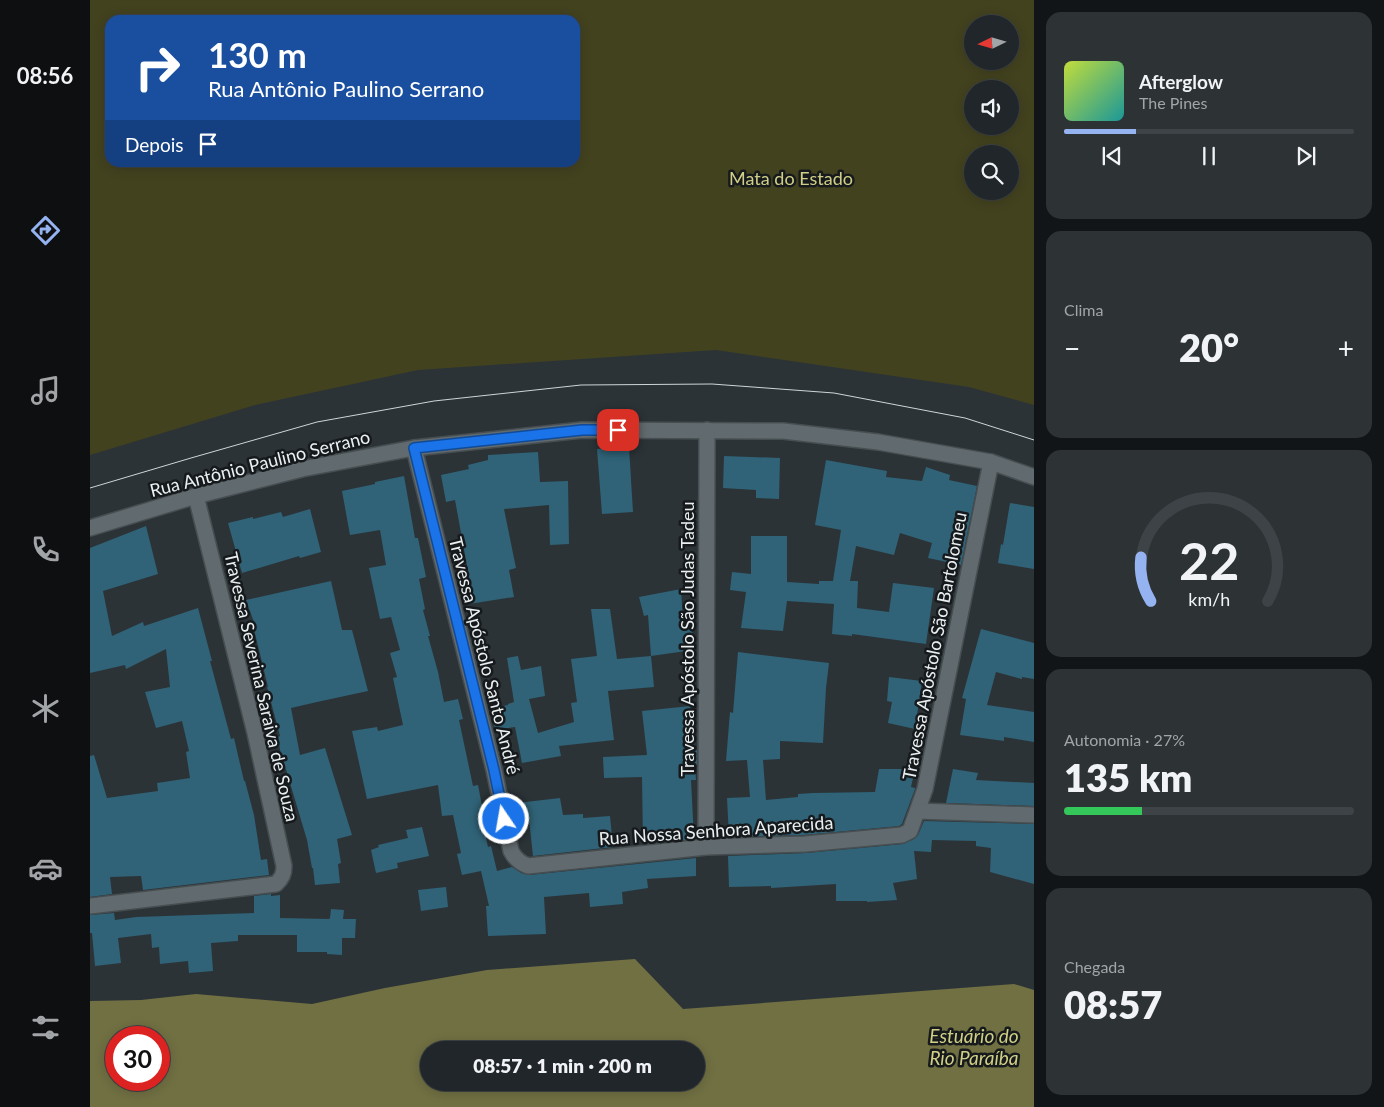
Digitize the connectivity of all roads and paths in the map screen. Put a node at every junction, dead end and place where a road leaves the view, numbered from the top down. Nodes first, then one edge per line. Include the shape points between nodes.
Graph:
1 (707, 430) junction
2 (414, 448) junction
3 (991, 462) junction
4 (1034, 478) edge
5 (196, 496) junction
6 (90, 528) edge
7 (918, 811) junction
8 (1034, 815) edge
9 (906, 833) joint
10 (706, 847) junction
11 (528, 866) joint
12 (90, 906) edge

1 - 2 street, Rua Antônio Paulino Serrano via 582,430
1 - 3 street, Rua Antônio Paulino Serrano via 783,431 878,442
1 - 10 street, Travessa Apóstolo São Judas Tadeu
2 - 5 street, Rua Antônio Paulino Serrano via 302,470
2 - 11 street, Travessa Apóstolo Santo André via 511,851 514,858
3 - 4 street, Rua Antônio Paulino Serrano
3 - 7 street, Travessa Apóstolo São Bartolomeu
5 - 6 street, Rua Antônio Paulino Serrano
5 - 12 street, Travessa Severina Saraiva de Souza via 255,733 284,872 276,884
7 - 8 street
7 - 9 street, Travessa Apóstolo São Bartolomeu via 910,831
9 - 10 street, Rua Nossa Senhora Aparecida via 805,844
10 - 11 street, Rua Nossa Senhora Aparecida

